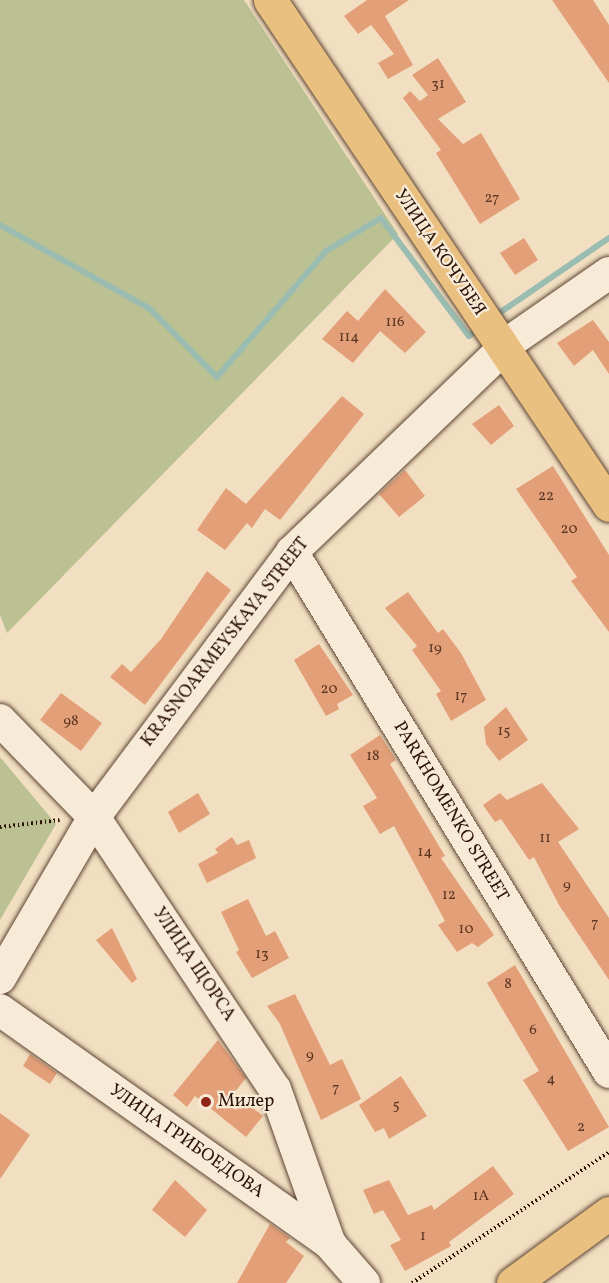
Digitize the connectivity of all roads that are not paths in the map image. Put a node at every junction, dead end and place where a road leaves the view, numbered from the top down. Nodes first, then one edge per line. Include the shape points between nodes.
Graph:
1 (270, 0) edge
2 (609, 273) edge
3 (503, 349) junction
4 (609, 505) edge
5 (292, 552) junction
6 (0, 720) edge
7 (94, 817) junction
8 (0, 978) edge
9 (0, 1010) edge
10 (609, 1072) edge
11 (609, 1213) edge
12 (330, 1244) junction
13 (364, 1283) edge
14 (513, 1283) edge

1 - 3 main road, УЛИЦА КОЧУБЕЯ
2 - 3 street, KRASNOARMEYSKAYA STREET
3 - 4 main road, УЛИЦА КОЧУБЕЯ
3 - 5 street, KRASNOARMEYSKAYA STREET
5 - 7 street, KRASNOARMEYSKAYA STREET
5 - 10 street, PARKHOMENKO STREET
6 - 7 street, УЛИЦА ЩОРСА
7 - 8 street, KRASNOARMEYSKAYA STREET
7 - 12 street, УЛИЦА ЩОРСА via 275,1089
9 - 12 street, УЛИЦА ГРИБОЕДОВА
11 - 14 main road
12 - 13 street, УЛИЦА ГРИБОЕДОВА

